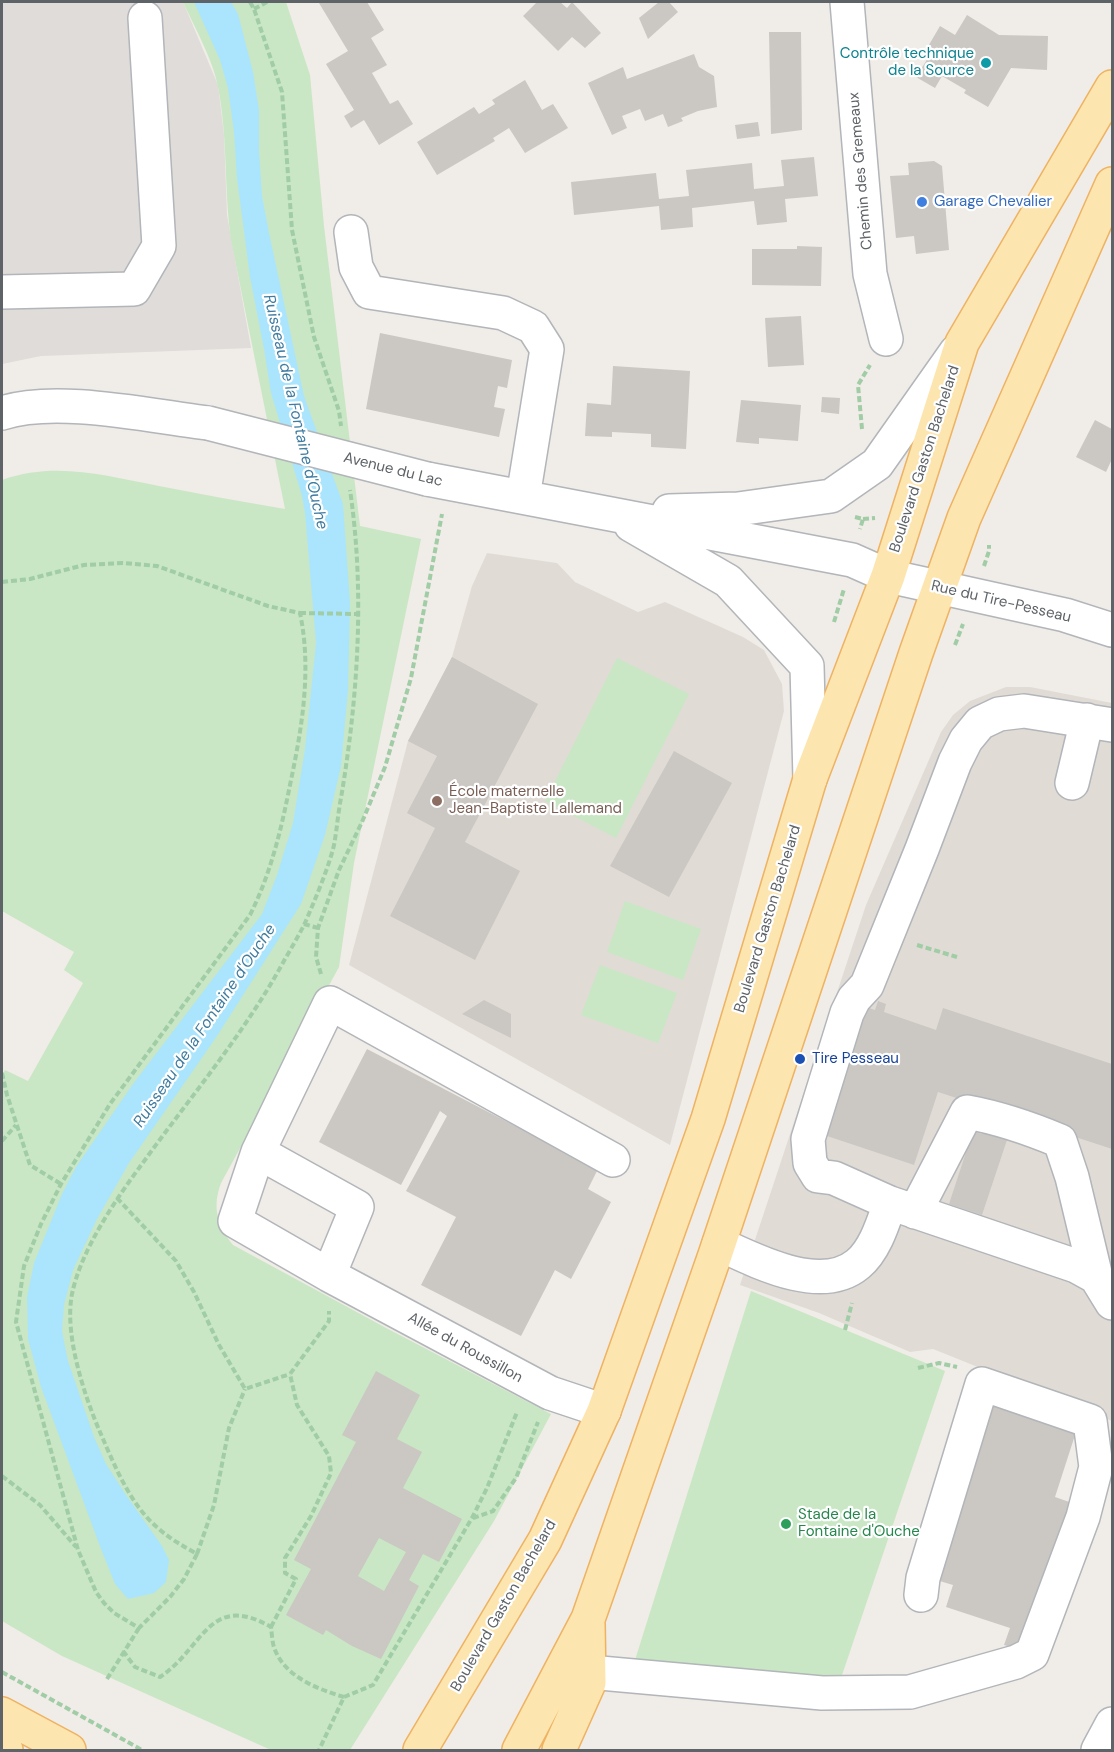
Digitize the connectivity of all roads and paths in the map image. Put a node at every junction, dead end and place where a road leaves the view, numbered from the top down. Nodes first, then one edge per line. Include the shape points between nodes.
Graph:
1 (250, 2) edge
2 (267, 2) edge
3 (847, 2) edge
4 (254, 9) junction
5 (145, 18) dead end
6 (1113, 87) edge
7 (1113, 184) edge
8 (351, 232) dead end
9 (2, 292) edge
10 (886, 339) dead end
11 (962, 343) junction
12 (2, 413) edge
13 (342, 434) dead end
14 (348, 479) dead end
15 (436, 481) junction
16 (523, 497) junction
17 (608, 513) junction
18 (888, 576) junction
19 (2, 582) edge
20 (939, 588) junction
21 (300, 613) junction
22 (358, 614) junction
23 (1113, 630) edge
24 (1100, 722) edge
25 (810, 779) junction
26 (1072, 783) dead end
27 (304, 924) junction
28 (318, 928) junction
29 (887, 937) junction
30 (957, 957) dead end
31 (330, 1003) junction
32 (2, 1072) edge
33 (16, 1124) junction
34 (2, 1141) edge
35 (258, 1152) junction
36 (613, 1160) dead end
37 (60, 1184) junction
38 (117, 1198) junction
39 (902, 1207) junction
40 (719, 1244) junction
41 (329, 1275) junction
42 (1104, 1290) edge
43 (290, 1374) junction
44 (539, 1388) junction
45 (245, 1389) junction
46 (604, 1411) junction
47 (2, 1476) edge
48 (472, 1518) junction
49 (78, 1550) junction
50 (197, 1554) junction
51 (921, 1595) dead end
52 (588, 1619) junction
53 (271, 1627) junction
54 (139, 1628) junction
55 (123, 1651) junction
56 (2, 1672) edge
57 (589, 1672) junction
58 (107, 1678) dead end
59 (344, 1697) junction
60 (2, 1714) edge
61 (1113, 1724) edge
62 (2, 1748) edge
63 (6, 1750) edge
64 (69, 1750) edge
65 (142, 1750) edge
66 (319, 1750) edge
67 (420, 1750) edge
68 (519, 1750) edge
69 (559, 1750) edge
70 (1098, 1750) edge

1 - 4 path
2 - 4 path
3 - 10 street, Chemin des Gremeaux via 870,274
4 - 13 path via 282,92 292,230 314,337 339,411
5 - 9 street via 159,246 134,289
6 - 11 main road, Boulevard Gaston Bachelard
7 - 20 main road via 964,518
8 - 16 street via 356,267 369,292 503,313 533,327 547,350
11 - 17 street, Avenue du Lac via 877,464 831,495 738,509
11 - 18 main road, Boulevard Gaston Bachelard
12 - 15 street, Avenue du Lac, bridge via 16,408 79,406 208,423
14 - 22 path
15 - 16 street, Avenue du Lac
15 - 28 path via 442,520 411,678 385,767
16 - 17 street, Avenue du Lac
17 - 18 street, Avenue du Lac via 852,560
17 - 25 street, Avenue du Lac via 728,581 807,666
18 - 20 street, Rue du Tire-Pesseau
18 - 25 main road, Boulevard Gaston Bachelard
19 - 21 path via 84,565 157,566 268,606
20 - 23 street, Rue du Tire-Pesseau via 1065,615
20 - 40 main road
21 - 22 path
21 - 37 path via 306,642 302,728 277,846 262,890 250,915 110,1104
22 - 27 path via 352,734 333,847
24 - 26 street
24 - 29 street via 1024,711 999,714 980,723 955,762
25 - 46 main road, Boulevard Gaston Bachelard via 708,1119
27 - 28 path
27 - 38 path via 271,985 235,1039
28 - 31 path via 316,957
29 - 30 path
29 - 39 street via 867,985 847,1013 808,1139 810,1163 818,1176 834,1178
31 - 35 street, Allée du Roussillon
31 - 36 street
32 - 33 path
33 - 34 path
33 - 37 path via 30,1165
35 - 41 street, Allée du Roussillon via 235,1221
35 - 41 street via 357,1207
37 - 49 path via 24,1266 16,1322
38 - 45 path via 176,1261
38 - 50 path via 81,1263 71,1295 71,1332 78,1369 110,1456 136,1503 155,1526
39 - 40 street via 859,1264 836,1275 808,1277
39 - 42 street via 1076,1266
39 - 42 street via 967,1112 1034,1130 1060,1141
40 - 52 main road
41 - 43 path via 329,1321
41 - 44 street, Allée du Roussillon
43 - 45 path
43 - 53 path via 297,1405 329,1456 331,1473 285,1558 285,1573 296,1579
44 - 46 street, Allée du Roussillon
44 - 48 path
44 - 48 path via 516,1478 493,1510
45 - 50 path via 229,1428 214,1505
46 - 67 main road, Boulevard Gaston Bachelard via 545,1540
47 - 49 path via 40,1505
48 - 59 path via 373,1685
49 - 54 path via 104,1603
50 - 54 path via 170,1597
51 - 57 street via 922,1578 982,1384 1090,1421 1096,1467 1083,1517 1032,1654 910,1692 822,1693
52 - 57 main road
52 - 68 main road
53 - 55 path via 243,1614 227,1616 212,1623 174,1668 160,1677 135,1667
53 - 59 path via 275,1650 298,1678
54 - 55 path
55 - 58 path
56 - 65 path
57 - 69 main road via 589,1683
59 - 66 path
60 - 64 main road
61 - 70 street
62 - 63 main road

